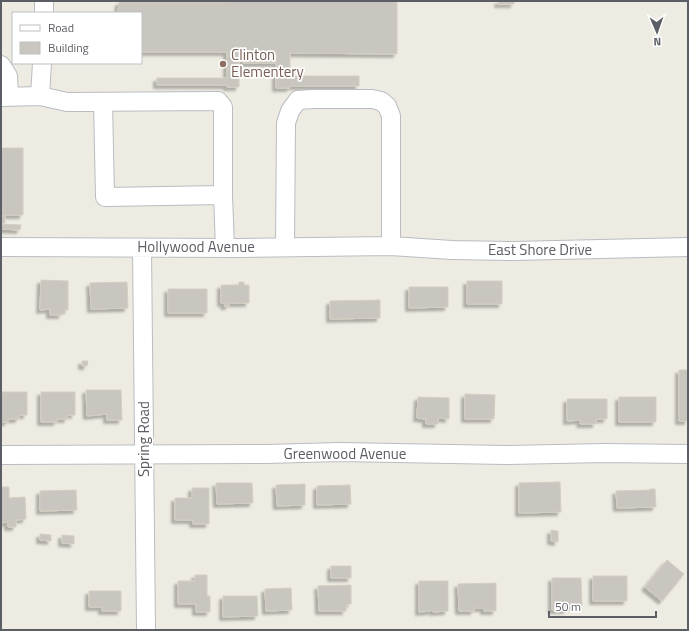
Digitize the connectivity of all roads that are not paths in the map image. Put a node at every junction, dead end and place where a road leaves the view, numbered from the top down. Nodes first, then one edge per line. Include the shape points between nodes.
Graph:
1 (44, 1) edge
2 (44, 12) edge
3 (42, 64) edge
4 (1, 65) edge
5 (40, 96) junction
6 (5, 97) edge
7 (103, 102) junction
8 (223, 195) junction
9 (285, 246) junction
10 (392, 246) junction
11 (1, 247) edge
12 (688, 247) edge
13 (142, 248) junction
14 (225, 248) junction
15 (144, 454) junction
16 (688, 454) edge
17 (1, 455) edge
18 (146, 630) edge

1 - 2 street
3 - 5 street
4 - 6 street via 8,76
5 - 6 street
5 - 7 street via 67,102
7 - 8 street via 218,101 223,107
7 - 8 street via 105,197
8 - 14 street
9 - 10 street, Hollywood Avenue
9 - 10 street via 286,123 290,111 298,100 313,99 372,99 387,106 390,112 392,150
9 - 14 street, Hollywood Avenue
10 - 12 street, East Shore Drive via 513,251
11 - 13 street, Hollywood Avenue
13 - 14 street, Hollywood Avenue
13 - 15 street, Spring Road
15 - 16 street, Greenwood Avenue
15 - 17 street, Greenwood Avenue
15 - 18 street, Spring Road

